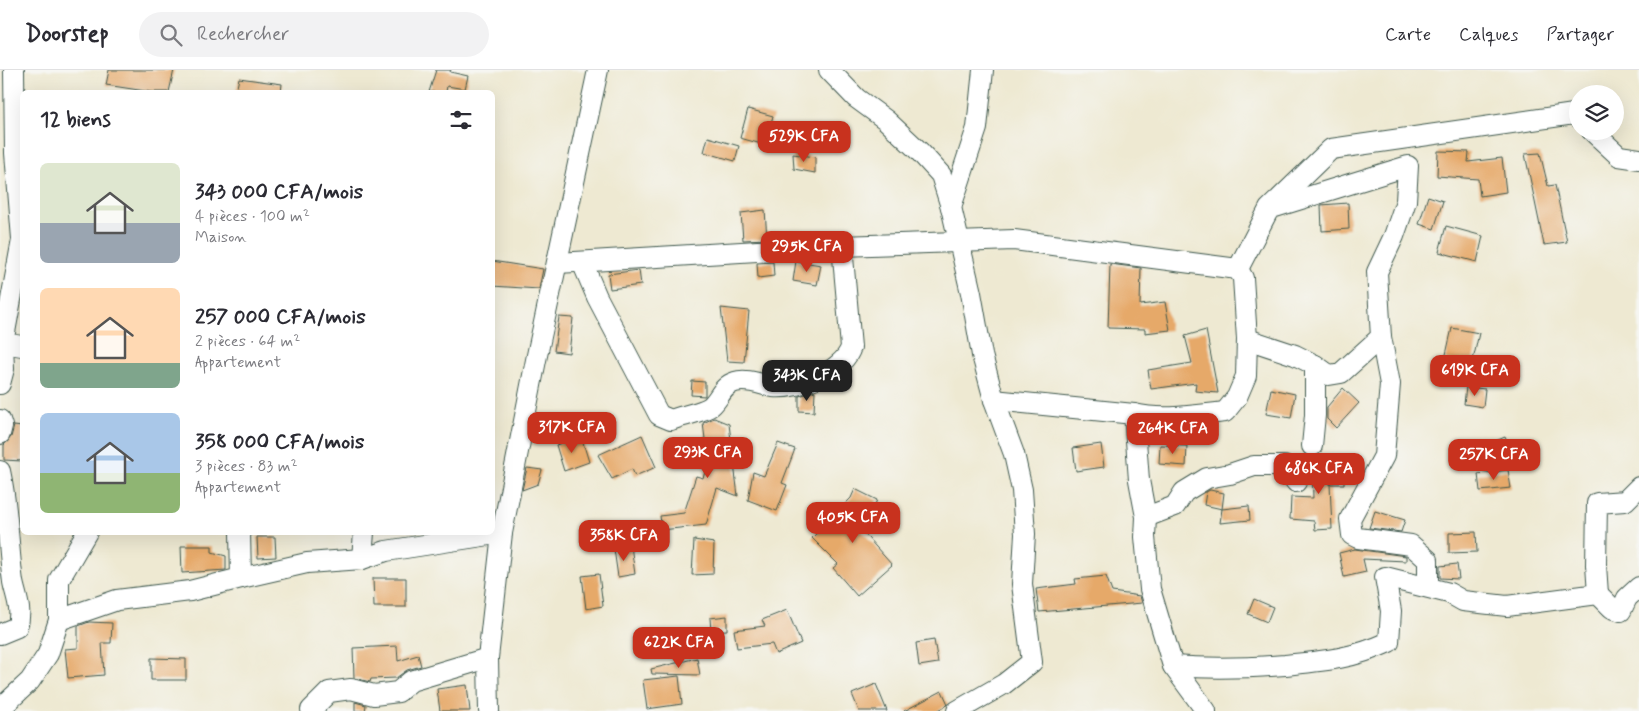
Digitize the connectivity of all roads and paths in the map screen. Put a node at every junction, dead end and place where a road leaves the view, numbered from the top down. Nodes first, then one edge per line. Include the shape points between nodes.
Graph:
1 (14, 70) edge
2 (598, 70) edge
3 (829, 70) edge
4 (983, 70) edge
5 (1569, 115) edge
6 (1430, 134) junction
7 (1602, 140) edge
8 (1639, 159) edge
9 (1408, 166) junction
10 (951, 207) junction
11 (1269, 209) junction
12 (20, 214) edge
13 (959, 241) junction
14 (842, 246) junction
15 (582, 262) junction
16 (20, 263) edge
17 (558, 263) junction
18 (1238, 269) junction
19 (1381, 337) junction
20 (1247, 339) junction
21 (13, 345) edge
22 (1315, 365) junction
23 (0, 384) edge
24 (994, 400) junction
25 (1134, 414) junction
26 (0, 420) edge
27 (0, 434) edge
28 (1312, 446) dead end
29 (0, 471) edge
30 (1296, 482) dead end
31 (1639, 487) edge
32 (1146, 517) junction
33 (502, 533) junction
34 (495, 534) edge
35 (85, 535) edge
36 (240, 535) edge
37 (364, 535) edge
38 (489, 535) edge
39 (362, 559) junction
40 (241, 578) junction
41 (1428, 587) junction
42 (1639, 587) edge
43 (1598, 594) junction
44 (59, 620) junction
45 (0, 634) edge
46 (488, 658) junction
47 (1173, 666) junction
48 (0, 709) edge
49 (310, 710) edge
50 (489, 711) edge
51 (956, 711) edge
52 (1206, 711) edge

1 - 12 street
2 - 17 street
3 - 10 street via 856,98 886,120 941,175
4 - 10 street via 977,128
5 - 6 street
6 - 9 street via 1414,150
6 - 11 street via 1331,149
7 - 8 street via 1619,156
9 - 11 street
9 - 19 street via 1406,201 1377,272
10 - 13 street
11 - 18 street
13 - 14 street
13 - 18 street via 1014,240
13 - 24 street
14 - 15 street
14 - 15 street via 851,347 848,357 826,375 805,382 776,388 753,382 736,382 722,390 711,406 671,420 659,415 596,297
15 - 17 street
16 - 21 street
17 - 33 street
18 - 20 street via 1242,278
19 - 22 street via 1342,373 1329,375
19 - 41 street via 1390,384 1384,456 1350,519 1350,527 1352,535 1358,538 1411,545 1428,560
20 - 22 street via 1295,354
20 - 25 street via 1246,376 1237,397 1225,412 1145,417
21 - 23 street
22 - 28 street
24 - 25 street
24 - 51 street via 1014,454 1022,490 1025,534 1022,584 1032,662 1004,684
25 - 32 street via 1139,480
26 - 27 street
29 - 45 street via 20,618 17,627
30 - 32 street via 1284,466 1254,466 1207,478 1184,492 1175,506
31 - 43 street via 1625,501 1597,503
32 - 47 street via 1150,589
33 - 34 street
33 - 46 street
35 - 44 street via 59,580
36 - 40 street
37 - 39 street
38 - 39 street via 386,551
39 - 40 street via 307,563
40 - 44 street via 190,591 117,600
41 - 43 street via 1463,601 1506,606
41 - 47 street via 1385,577 1390,611 1389,642 1343,659 1256,668
42 - 43 street via 1627,598 1621,611 1612,608
44 - 48 street via 48,654 30,682
46 - 49 street via 411,681 398,692 374,695 350,689 329,692
46 - 50 street
47 - 52 street

